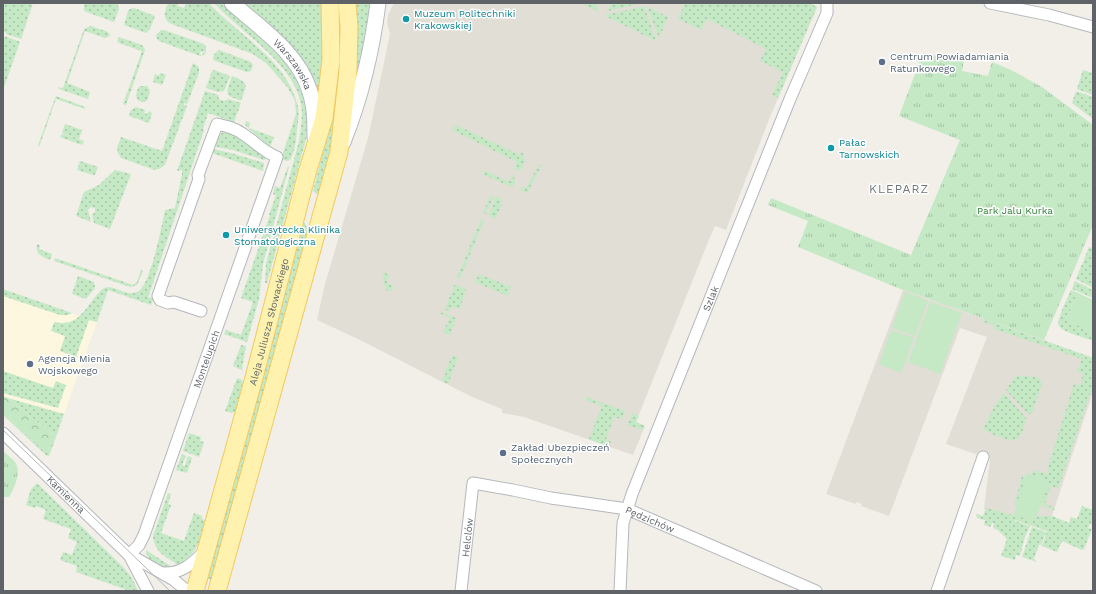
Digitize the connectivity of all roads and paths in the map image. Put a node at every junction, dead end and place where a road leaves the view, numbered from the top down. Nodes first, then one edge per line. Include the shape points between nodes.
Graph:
1 (232, 3) edge
2 (330, 3) edge
3 (347, 3) edge
4 (378, 3) edge
5 (836, 3) edge
6 (990, 3) edge
7 (827, 8) edge
8 (1093, 27) edge
9 (315, 145) junction
10 (339, 152) junction
11 (201, 311) dead end
12 (3, 433) edge
13 (983, 457) dead end
14 (473, 483) joint
15 (627, 509) junction
16 (206, 550) junction
17 (129, 555) junction
18 (163, 573) junction
19 (148, 591) edge
20 (187, 591) edge
21 (195, 591) edge
22 (217, 591) edge
23 (461, 591) edge
24 (620, 591) edge
25 (816, 591) edge
26 (937, 591) edge

1 - 9 street, Warszawska via 281,47 302,73 310,89 314,109
2 - 9 main road, Aleja Juliusza Słowackiego via 329,83 324,118
3 - 10 main road via 348,71
4 - 10 street via 367,68
5 - 7 street, Szlak
6 - 8 street
7 - 15 street, Szlak
9 - 16 main road, Aleja Juliusza Słowackiego
10 - 22 main road
11 - 17 street, Montelupich via 174,302 168,303 160,300 158,296 216,124 237,130 266,153 277,156 144,535
12 - 17 street, Kamienna
13 - 26 street
14 - 15 street, Pędzichów
14 - 23 street, Helclów
15 - 24 street, Szlak via 623,523
15 - 25 street, Pędzichów
16 - 18 street via 184,569
16 - 21 main road, Aleja Juliusza Słowackiego
17 - 18 street, Kamienna
17 - 19 street, Kamienna
18 - 20 street, Kamienna

